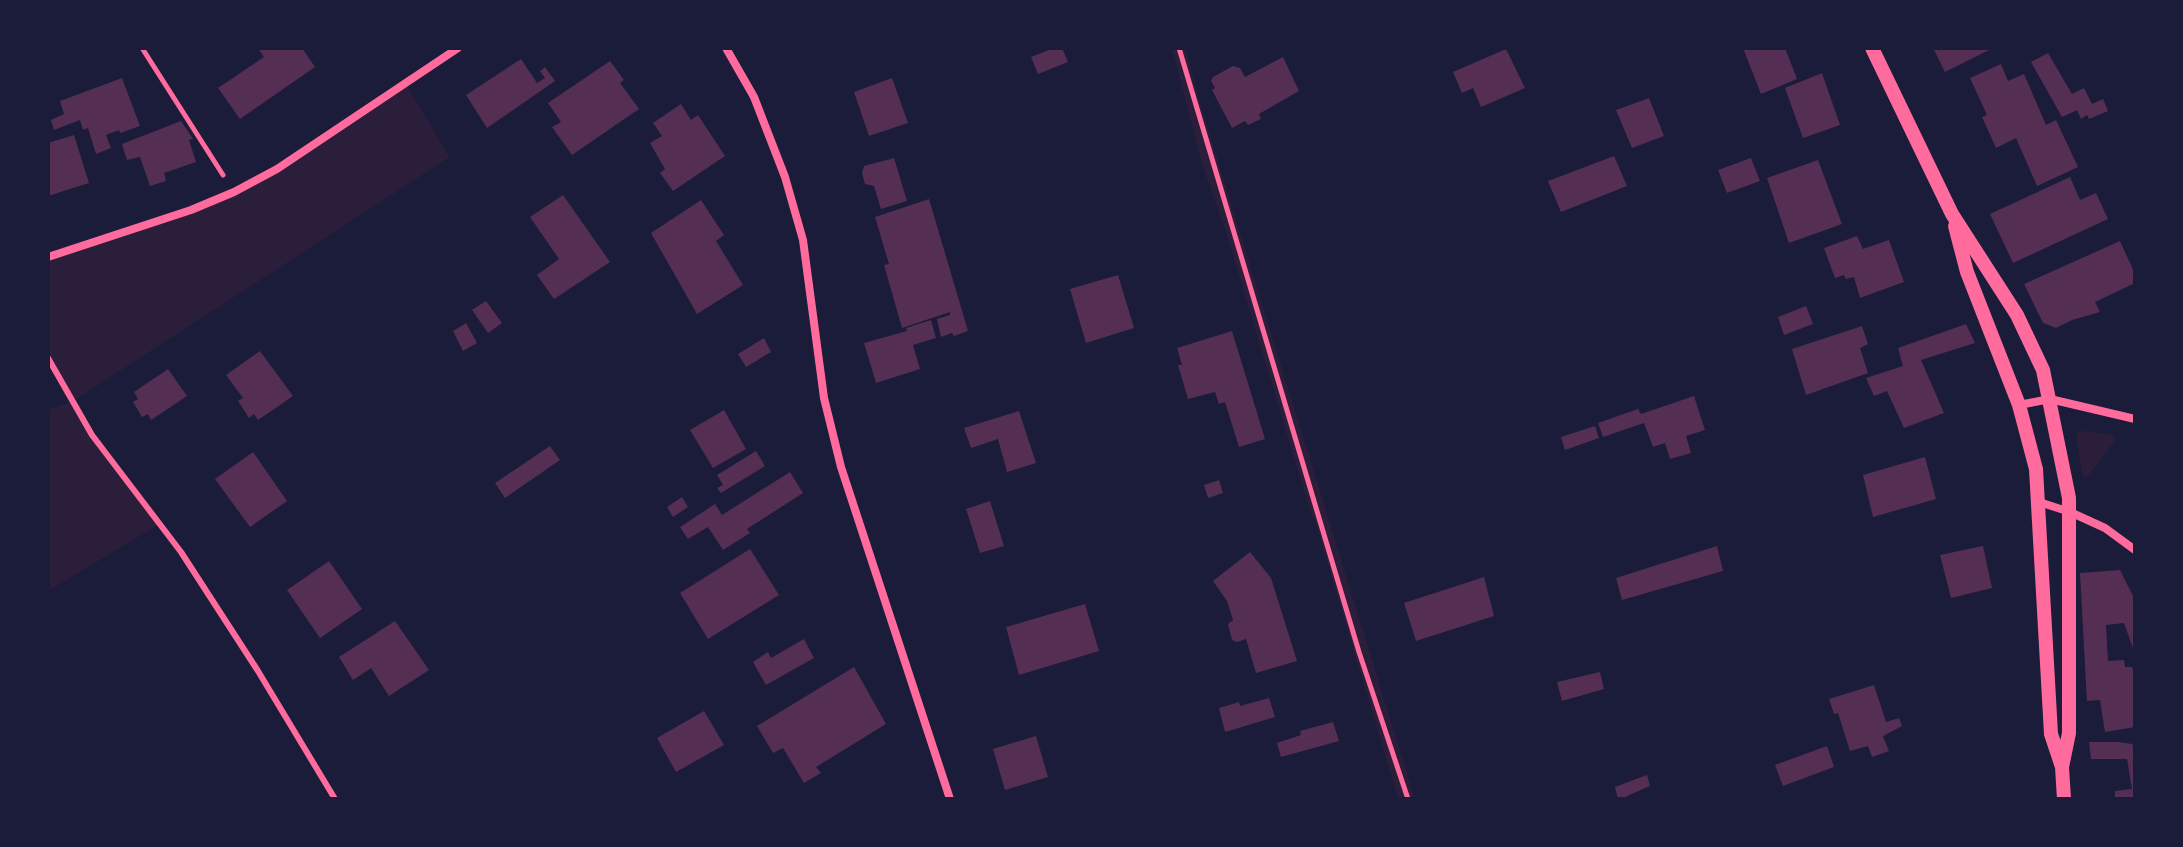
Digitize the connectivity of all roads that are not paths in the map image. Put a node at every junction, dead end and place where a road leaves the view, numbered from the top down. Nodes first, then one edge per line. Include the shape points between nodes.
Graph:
1 (458, 48) edge
2 (726, 48) edge
3 (1872, 48) edge
4 (1952, 214) junction
5 (48, 257) edge
6 (48, 358) edge
7 (2050, 399) junction
8 (2019, 405) junction
9 (2135, 419) edge
10 (2039, 502) junction
11 (2070, 512) junction
12 (2135, 550) edge
13 (2062, 767) junction
14 (335, 799) edge
15 (950, 799) edge
16 (2064, 799) edge

1 - 5 street via 234,192
2 - 15 street via 754,97 785,177 803,240 824,398 841,467
3 - 4 street
4 - 7 street via 2017,315 2043,370
4 - 8 street via 1967,272
6 - 14 lane via 92,435 190,566
7 - 8 street
7 - 9 street
7 - 11 street
8 - 10 street
10 - 11 street
10 - 13 street via 2051,734
11 - 12 street
11 - 13 street via 2069,733
13 - 16 street

